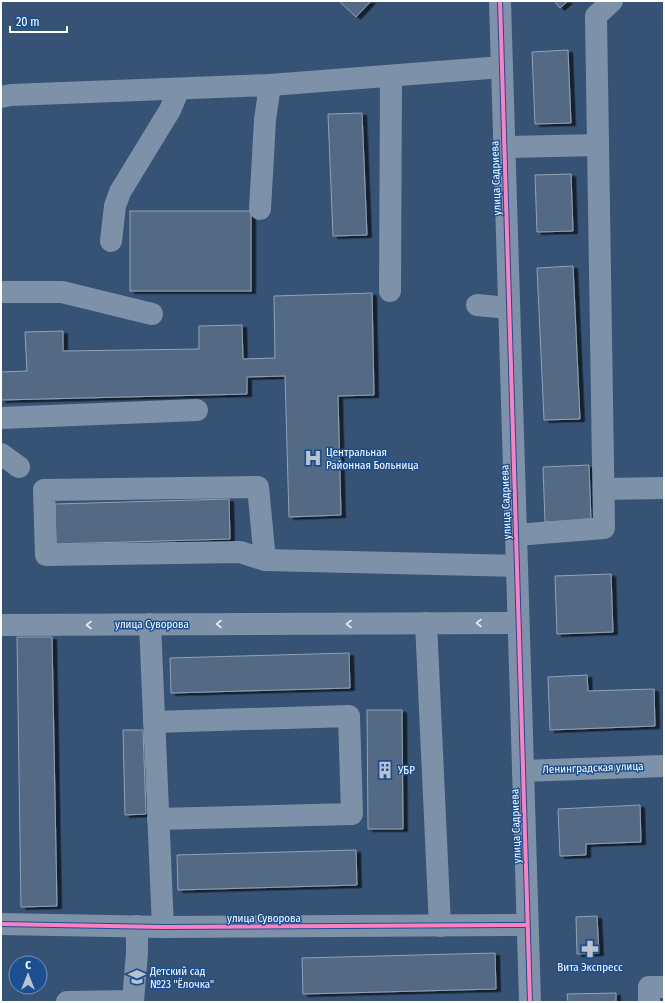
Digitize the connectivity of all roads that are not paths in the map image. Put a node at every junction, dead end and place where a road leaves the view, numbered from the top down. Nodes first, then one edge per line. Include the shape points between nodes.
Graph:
1 (500, 1) edge
2 (612, 1) edge
3 (502, 67) junction
4 (391, 76) junction
5 (270, 85) junction
6 (179, 89) junction
7 (1, 97) edge
8 (598, 145) junction
9 (504, 147) junction
10 (260, 209) dead end
11 (111, 241) dead end
12 (390, 291) dead end
13 (1, 292) edge
14 (476, 305) dead end
15 (509, 308) junction
16 (152, 314) dead end
17 (197, 410) dead end
18 (1, 418) edge
19 (1, 454) edge
20 (19, 467) dead end
21 (664, 488) edge
22 (604, 489) junction
23 (516, 535) junction
24 (265, 560) junction
25 (517, 566) junction
26 (426, 623) junction
27 (518, 623) junction
28 (150, 624) junction
29 (1, 625) edge
30 (154, 722) junction
31 (664, 766) edge
32 (523, 771) junction
33 (158, 819) junction
34 (1, 924) edge
35 (528, 925) junction
36 (138, 926) junction
37 (440, 926) junction
38 (163, 927) junction
39 (664, 987) edge
40 (133, 1001) edge
41 (67, 1002) edge
42 (530, 1002) edge
43 (649, 1002) edge

1 - 3 street, улица Садриева
2 - 8 street via 596,16
3 - 4 street
3 - 9 street, улица Садриева
4 - 5 street
4 - 12 street
5 - 6 street
5 - 10 street via 265,120
6 - 7 street via 11,94
6 - 11 street via 170,110 120,192 115,206
8 - 9 street
8 - 22 street
9 - 15 street, улица Садриева
13 - 16 street via 62,292
14 - 15 street
15 - 23 street, улица Садриева
17 - 18 street
19 - 20 street
21 - 22 street
22 - 23 street via 604,528
23 - 25 street, улица Садриева
24 - 24 street via 240,552 46,555 44,490 258,487
24 - 25 street
25 - 27 street, улица Садриева
27 -> 26 street, улица Суворова
26 -> 28 street, улица Суворова
26 - 37 street
27 - 32 street, улица Садриева
28 -> 29 street, улица Суворова
28 - 30 street
30 - 33 street
30 - 33 street via 349,716 352,814
31 - 32 street, Ленинградская улица
32 - 35 street, улица Садриева
33 - 38 street
34 - 36 street, улица Суворова
35 - 37 street, улица Суворова
35 - 42 street, улица Садриева
36 - 38 street, улица Суворова
36 - 40 street
37 - 38 street, улица Суворова
39 - 43 street via 649,987
40 - 41 street

